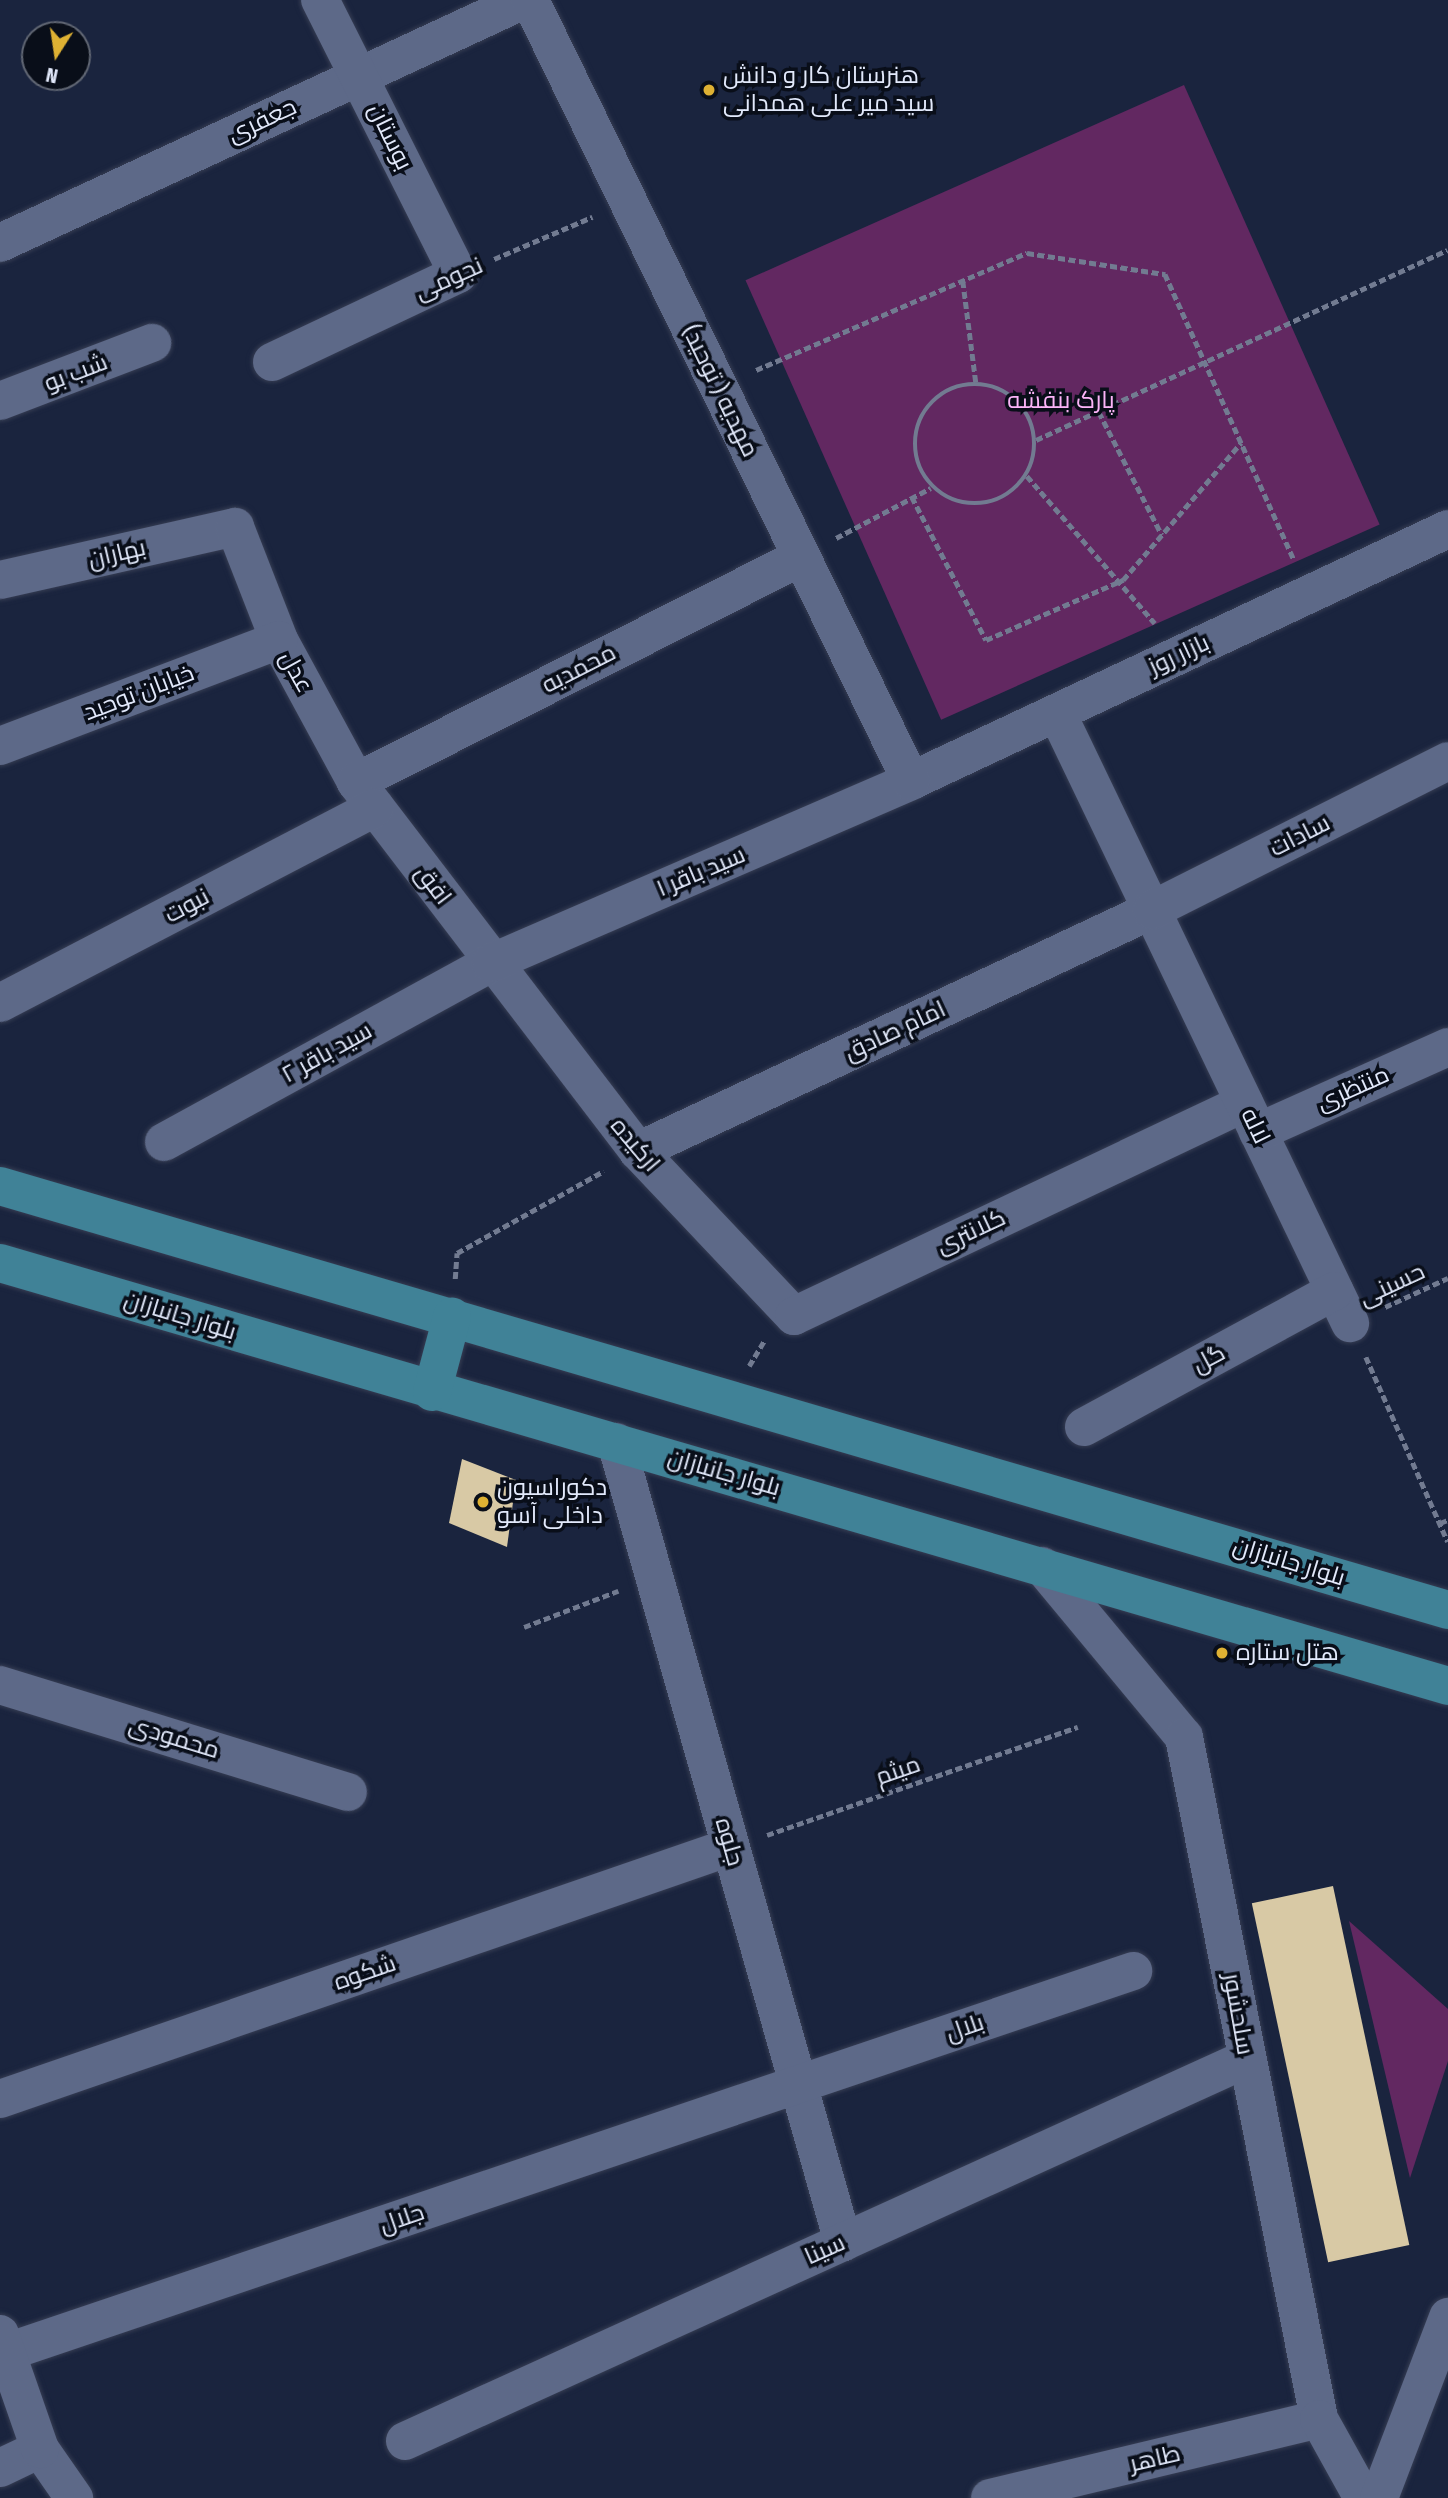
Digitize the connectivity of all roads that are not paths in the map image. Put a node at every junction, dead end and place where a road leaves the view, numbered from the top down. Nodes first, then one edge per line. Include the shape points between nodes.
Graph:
1 (320, 0) edge
2 (524, 0) edge
3 (530, 0) edge
4 (360, 76) junction
5 (0, 243) edge
6 (458, 274) joint
7 (152, 343) dead end
8 (271, 362) dead end
9 (0, 401) edge
10 (235, 527) joint
11 (1448, 529) edge
12 (801, 557) junction
13 (0, 580) edge
14 (279, 640) junction
15 (1057, 713) junction
16 (0, 746) edge
17 (1448, 761) edge
18 (911, 781) junction
19 (365, 795) junction
20 (1152, 910) junction
21 (491, 963) junction
22 (0, 1003) edge
23 (1448, 1047) edge
24 (1251, 1117) junction
25 (164, 1142) dead end
26 (638, 1151) junction
27 (0, 1186) edge
28 (0, 1263) edge
29 (1343, 1307) joint
30 (794, 1316) joint
31 (452, 1317) junction
32 (432, 1392) junction
33 (1084, 1427) dead end
34 (616, 1442) junction
35 (1042, 1566) junction
36 (1448, 1609) edge
37 (0, 1685) edge
38 (1448, 1686) edge
39 (348, 1792) dead end
40 (730, 1847) junction
41 (1133, 1971) dead end
42 (1246, 2059) junction
43 (797, 2085) junction
44 (0, 2099) edge
45 (843, 2242) junction
46 (1448, 2317) edge
47 (4, 2343) edge
48 (1319, 2419) junction
49 (405, 2441) dead end
50 (40, 2449) junction
51 (0, 2468) edge
52 (74, 2498) edge
53 (990, 2498) edge
54 (1363, 2498) edge
55 (1379, 2498) edge

1 - 4 street, بوستان
2 - 4 street, جعفری
3 - 12 street, مهدیه ( توحید)
4 - 5 street, جعفری
4 - 6 street, بوستان
6 - 8 street, نجومی
7 - 9 street, شب بو
10 - 13 street, بهاران
10 - 14 street, عدل
11 - 15 street, بازار روز
12 - 18 street, مهدیه ( توحید)
12 - 19 street, محمدیه
14 - 16 street, خیابان توحید
14 - 19 street, عدل
15 - 18 street, بازار روز
15 - 20 street, لاله
17 - 20 street, سادات
18 - 21 street, سید باقر ۱
19 - 21 street, افق
19 - 22 street, نبوت
20 - 24 street, لاله
20 - 26 street, امام صادق
21 - 25 street, سید باقر ۲
21 - 26 street, ارکیده
23 - 24 street, منتظری
24 - 29 street, لاله
24 - 30 street, کلانتری
26 - 30 street, ارکیده
27 - 31 main road, بلوار جانبازان
28 - 32 main road, بلوار جانبازان
29 - 33 street, گل
31 - 32 main road
31 - 36 main road, بلوار جانبازان
32 - 34 main road, بلوار جانبازان
34 - 35 main road, بلوار جانبازان
34 - 40 street, جلوه
35 - 38 main road, بلوار جانبازان
35 - 42 street, سلحشور via 1184,1737
37 - 39 street, محمودی
40 - 43 street, جلوه
40 - 44 street, شکوه
41 - 43 street, بلال
42 - 45 street, سینا
42 - 48 street, سلحشور
43 - 45 street, جلوه
43 - 47 street, جلال
45 - 49 street, سینا
46 - 55 street
47 - 50 street
48 - 53 street, طاهر
48 - 54 street, سلحشور
50 - 51 street
50 - 52 street

